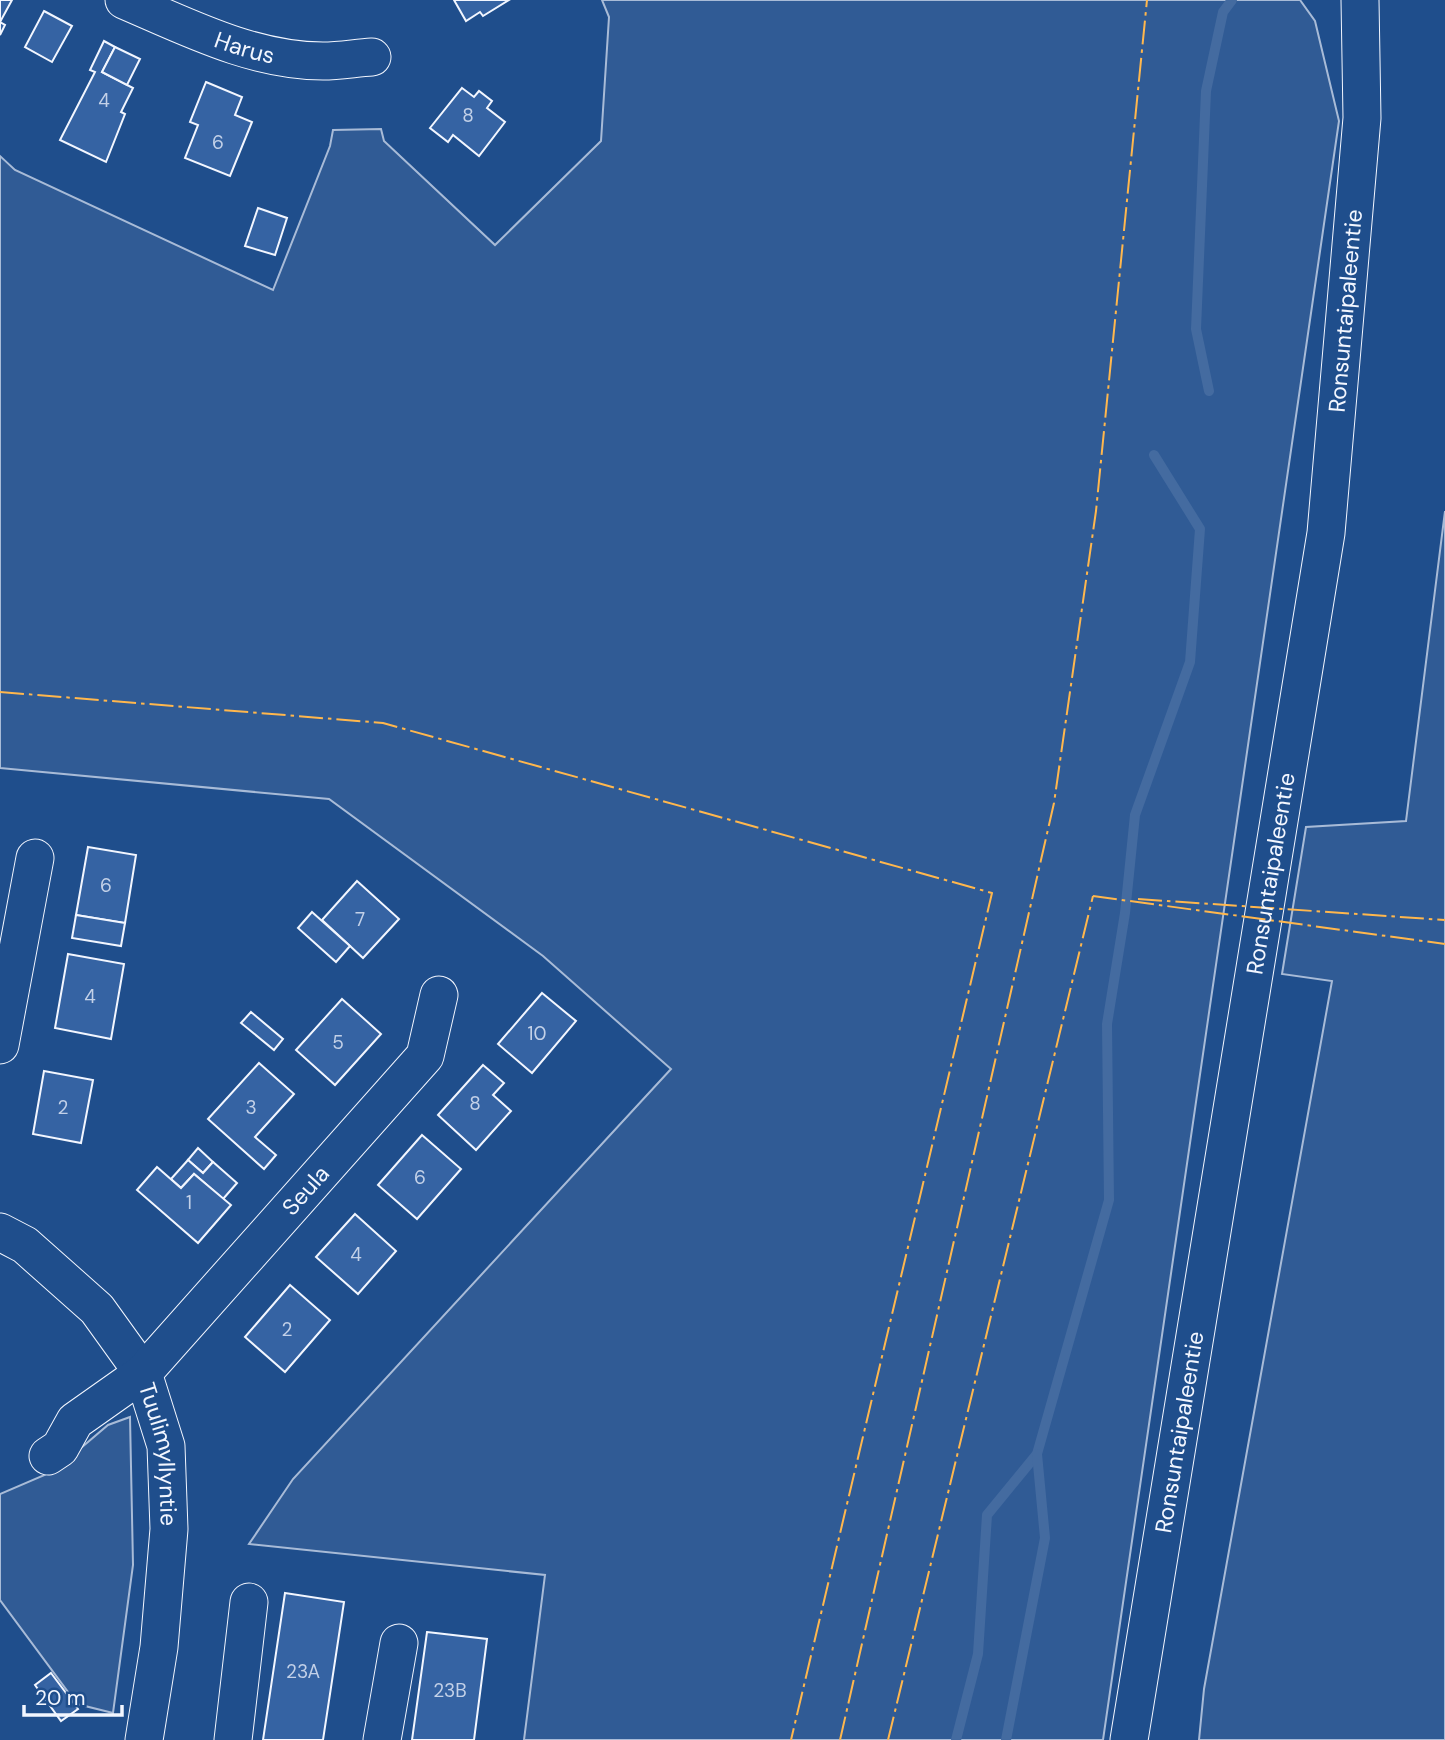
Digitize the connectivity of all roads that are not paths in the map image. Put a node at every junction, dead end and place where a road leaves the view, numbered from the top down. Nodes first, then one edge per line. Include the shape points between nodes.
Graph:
1 (124, 0) edge
2 (1360, 0) edge
3 (372, 57) dead end
4 (35, 858) dead end
5 (439, 995) dead end
6 (0, 1045) edge
7 (0, 1232) edge
8 (143, 1373) junction
9 (48, 1456) dead end
10 (249, 1602) dead end
11 (399, 1643) dead end
12 (144, 1740) edge
13 (233, 1740) edge
14 (382, 1740) edge
15 (1129, 1740) edge

1 - 3 street, Harus via 213,39 261,52 322,61
2 - 15 street, Ronsuntaipaleentie via 1362,118 1326,533
4 - 6 street
5 - 8 street, Seula via 425,1056
7 - 8 street, Tuulimyllyntie via 25,1245 97,1309
8 - 9 street, Seula via 75,1421 60,1448
8 - 12 street, Tuulimyllyntie via 166,1446 169,1529 159,1647
10 - 13 street
11 - 14 street

